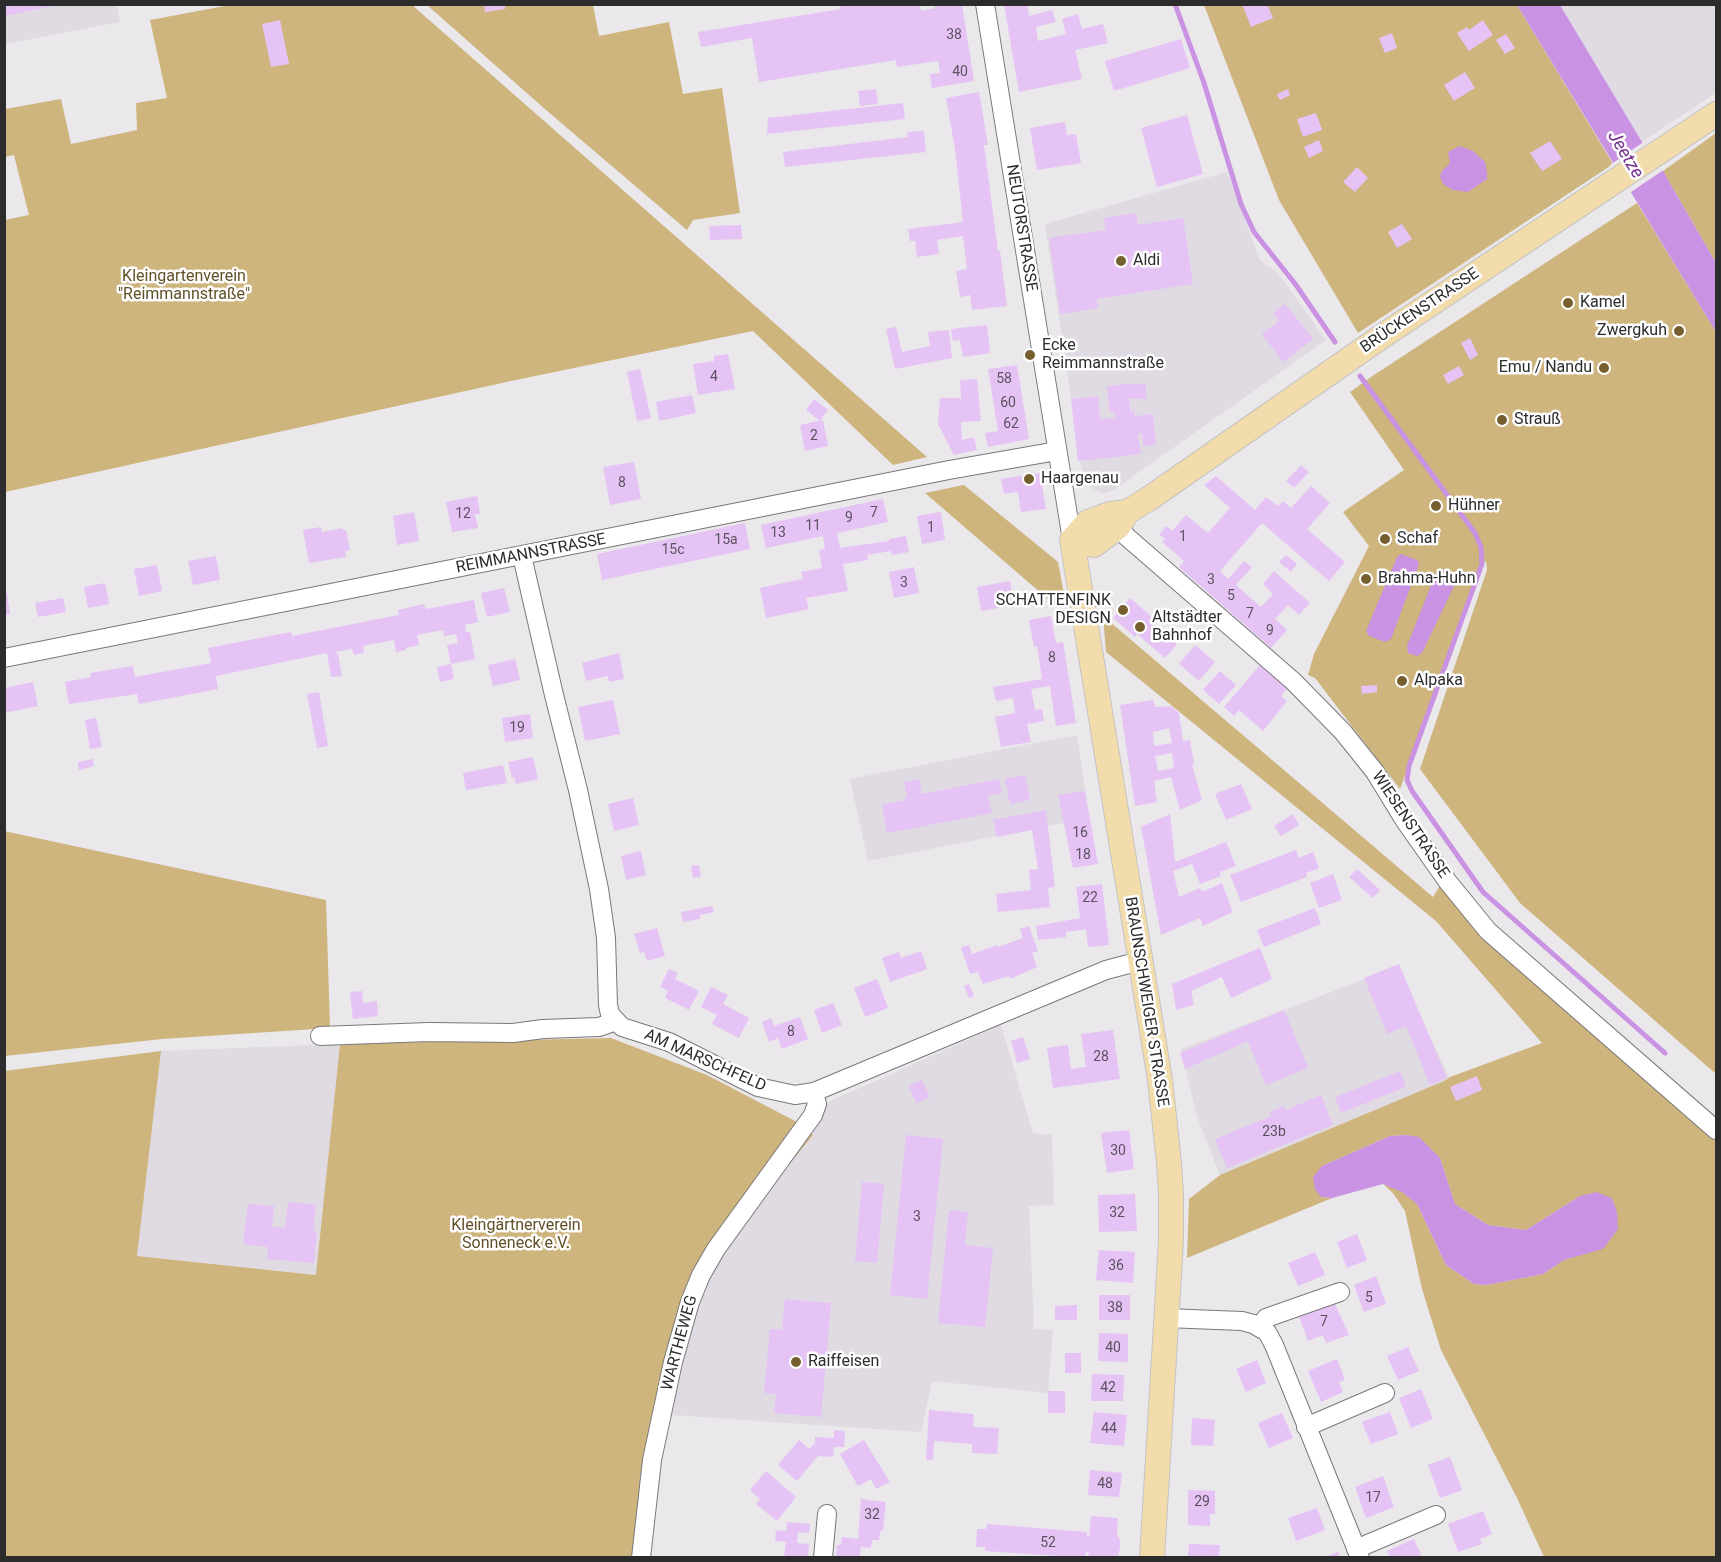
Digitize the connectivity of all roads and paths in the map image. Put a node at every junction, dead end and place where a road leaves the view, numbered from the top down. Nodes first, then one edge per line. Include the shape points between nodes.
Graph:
1 (985, 4) edge
2 (1716, 114) edge
3 (1057, 451) junction
4 (1118, 518) junction
5 (1072, 540) junction
6 (522, 555) junction
7 (4, 658) edge
8 (1140, 960) junction
9 (616, 1021) junction
10 (320, 1036) dead end
11 (814, 1092) junction
12 (1716, 1130) edge
13 (1340, 1292) dead end
14 (1166, 1318) junction
15 (1260, 1327) junction
16 (1385, 1393) dead end
17 (1306, 1427) junction
18 (827, 1514) dead end
19 (1436, 1515) dead end
20 (1358, 1553) edge
21 (641, 1557) edge
22 (823, 1557) edge
23 (1152, 1557) edge

1 - 3 street, NEUTORSTRASSE
2 - 4 main road, BRÜCKENSTRASSE
3 - 5 street, BRAUNSCHWEIGER STRASSE
3 - 6 street, REIMMANNSTRASSE
4 - 5 main road, BRÜCKENSTRASSE via 1094,545
4 - 12 street, WIESENSTRASSE via 1130,539 1293,681 1343,732 1375,772 1448,882 1488,931
5 - 8 main road, BRAUNSCHWEIGER STRASSE
6 - 7 street, REIMMANNSTRASSE
6 - 9 street via 599,889 606,938 608,1005
8 - 11 street, AM MARSCHFELD via 1106,970
8 - 14 main road, BRAUNSCHWEIGER STRASSE via 1170,1163 1172,1207
9 - 10 street via 599,1027 513,1033
9 - 11 street, AM MARSCHFELD via 622,1027 669,1042 758,1087 795,1095
11 - 21 street, WARTHEWEG via 817,1104 813,1115 716,1249 690,1302 652,1460
13 - 15 street via 1266,1318
14 - 15 street via 1242,1321
14 - 23 main road, BRAUNSCHWEIGER STRASSE
15 - 17 street via 1271,1339
16 - 17 street
17 - 20 street
18 - 22 street
19 - 20 street

